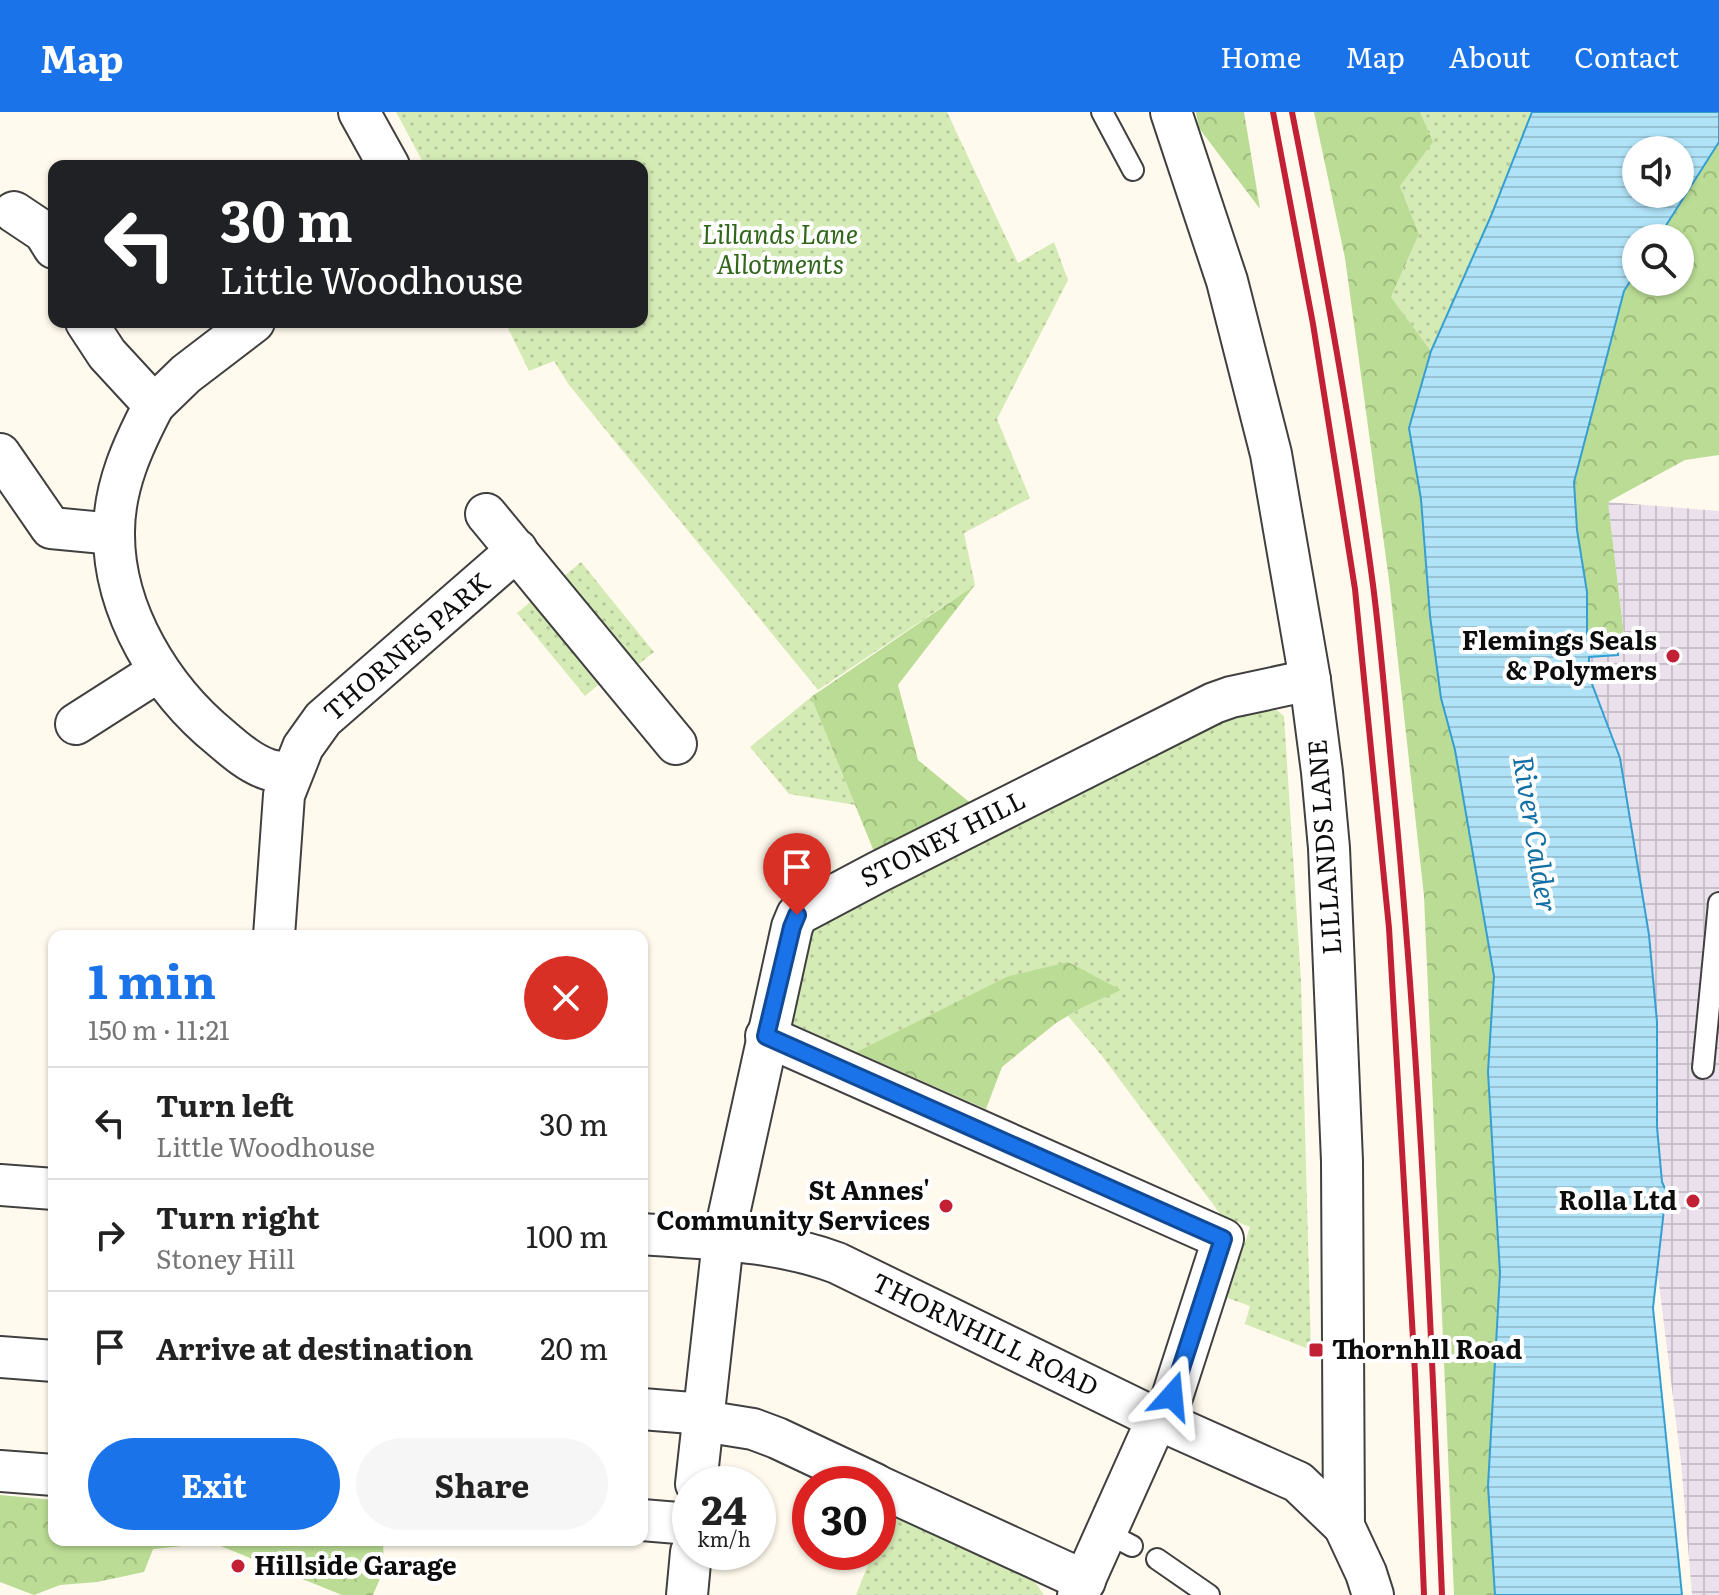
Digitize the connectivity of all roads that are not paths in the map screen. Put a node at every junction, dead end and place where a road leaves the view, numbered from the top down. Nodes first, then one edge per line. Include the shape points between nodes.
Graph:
1 (359, 112) edge
2 (1102, 112) edge
3 (1171, 112) edge
4 (386, 160) edge
5 (1133, 170) dead end
6 (14, 212) dead end
7 (48, 238) edge
8 (90, 328) edge
9 (246, 328) edge
10 (154, 405) junction
11 (0, 454) edge
12 (486, 514) dead end
13 (114, 534) junction
14 (517, 550) junction
15 (159, 671) junction
16 (1310, 680) junction
17 (76, 724) dead end
18 (676, 744) dead end
19 (292, 773) junction
20 (1719, 903) edge
21 (274, 930) edge
22 (766, 1036) junction
23 (1703, 1068) dead end
24 (0, 1185) edge
25 (48, 1189) edge
26 (648, 1235) edge
27 (723, 1241) junction
28 (0, 1357) edge
29 (48, 1361) edge
30 (648, 1410) edge
31 (703, 1418) junction
32 (1160, 1420) junction
33 (698, 1466) edge
34 (836, 1466) edge
35 (0, 1471) edge
36 (48, 1475) edge
37 (896, 1495) edge
38 (648, 1520) edge
39 (672, 1522) edge
40 (1344, 1526) junction
41 (1157, 1559) dead end
42 (689, 1570) edge
43 (1082, 1588) edge
44 (687, 1595) edge
45 (1209, 1595) edge
46 (1373, 1595) edge

1 - 4 street
2 - 5 lane
3 - 16 street, LILLANDS LANE via 1256,388
6 - 7 street
8 - 10 street
9 - 10 street
10 - 13 street via 125,468
11 - 13 street via 51,528
12 - 14 street
13 - 15 street via 128,606
14 - 18 street
14 - 19 street, THORNES PARK via 323,719
15 - 17 street
15 - 19 street via 183,703 240,754 268,769
16 - 22 street, STONEY HILL via 1214,703 797,915
16 - 40 street, LILLANDS LANE via 1330,879 1342,1161
19 - 21 street, THORNES PARK via 284,795
20 - 23 lane
22 - 27 street, STONEY HILL
22 - 32 street via 1223,1239
24 - 25 street
26 - 27 street, THORNHILL ROAD
27 - 31 street, STONEY HILL
27 - 32 street, THORNHILL ROAD via 797,1251 837,1263
28 - 29 street
30 - 31 street
31 - 33 street, STONEY HILL
31 - 34 street via 753,1429
32 - 40 street, THORNHILL ROAD via 1298,1482
32 - 43 street via 1119,1540
35 - 36 street
37 - 43 street
38 - 39 street
40 - 46 street, LILLANDS LANE
41 - 45 lane
42 - 44 street

